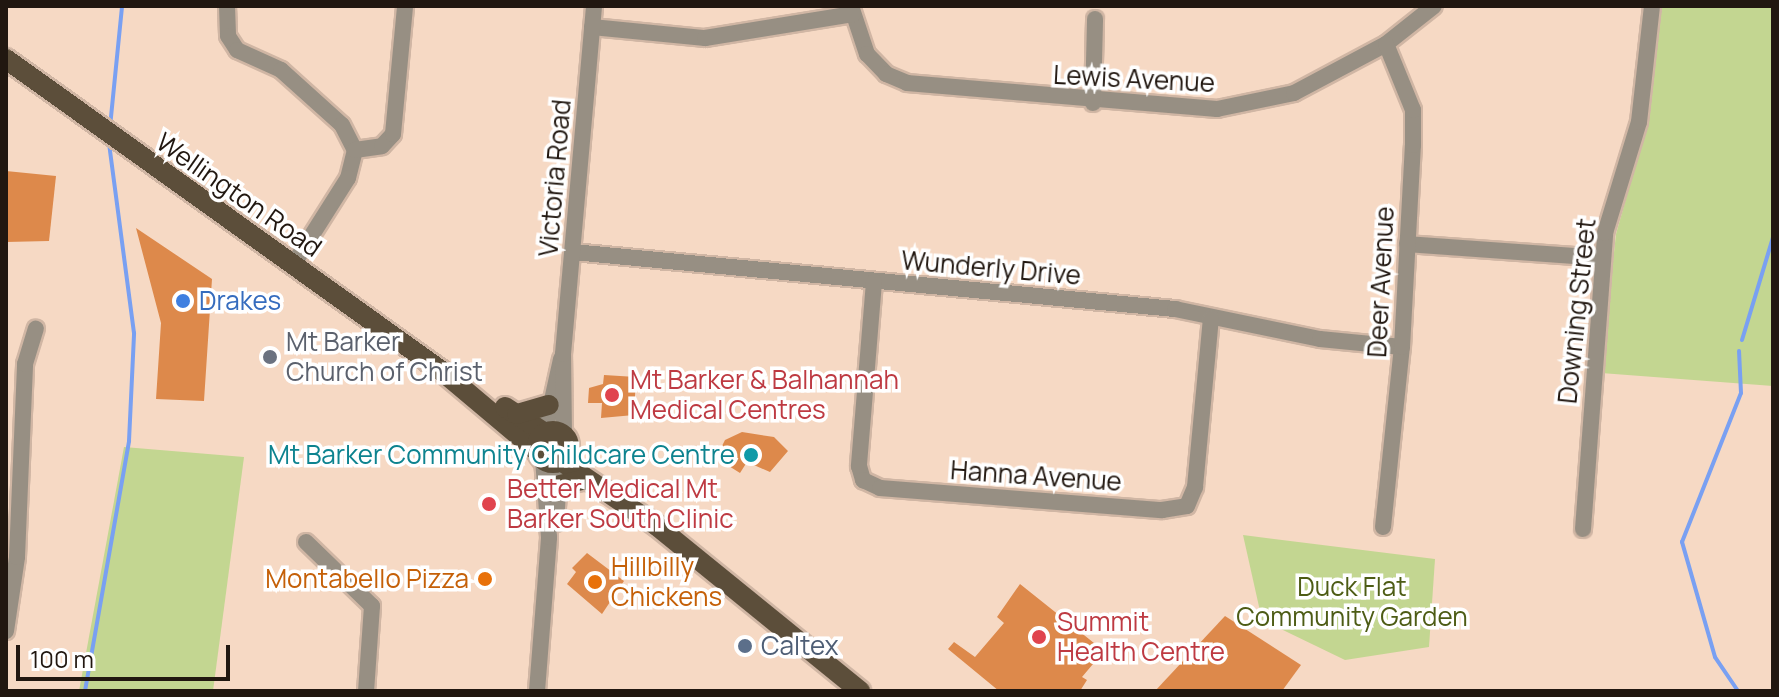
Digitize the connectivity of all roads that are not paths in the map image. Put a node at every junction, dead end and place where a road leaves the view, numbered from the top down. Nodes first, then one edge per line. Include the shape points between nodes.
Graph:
1 (227, 6) edge
2 (405, 6) edge
3 (594, 6) edge
4 (1434, 6) edge
5 (1652, 6) edge
6 (852, 10) edge
7 (1095, 19) dead end
8 (592, 27) junction
9 (1386, 44) junction
10 (6, 59) edge
11 (1093, 103) junction
12 (355, 150) junction
13 (1407, 244) junction
14 (573, 252) junction
15 (1601, 258) junction
16 (293, 265) junction
17 (874, 282) junction
18 (1211, 319) junction
19 (36, 329) dead end
20 (1402, 347) junction
21 (563, 354) junction
22 (443, 372) junction
23 (549, 405) junction
24 (517, 414) junction
25 (553, 448) junction
26 (586, 479) junction
27 (560, 485) junction
28 (633, 508) junction
29 (1383, 527) dead end
30 (1583, 529) dead end
31 (549, 537) junction
32 (306, 542) dead end
33 (6, 631) edge
34 (366, 691) edge
35 (537, 691) edge
36 (860, 691) edge

1 - 12 street via 228,36 237,50 281,70 342,125
2 - 12 street via 393,134 382,146
3 - 8 street, Victoria Road
4 - 9 street, Lewis Avenue
5 - 15 street, Downing Street via 1639,122
6 - 8 street via 705,38
6 - 11 street, Lewis Avenue via 867,54 895,79
7 - 11 street
8 - 14 street, Victoria Road
9 - 11 street, Lewis Avenue via 1294,93 1243,106
9 - 13 street, Deer Avenue via 1413,110
10 - 16 main road, Wellington Road
12 - 16 street via 348,178
13 - 15 street
13 - 20 street, Deer Avenue
14 - 17 street, Wunderly Drive
14 - 21 street, Victoria Road
15 - 30 street, Downing Street
16 - 22 main road, Wellington Road
17 - 18 street, Wunderly Drive via 1175,309
17 - 18 street, Hanna Avenue via 859,466 863,480 880,488 1162,510 1187,506 1195,487
18 - 20 street, Wunderly Drive
19 - 33 street via 25,364 17,557
20 - 29 street, Deer Avenue
21 - 23 street, Victoria Road
21 - 25 street, Victoria Road
22 - 24 main road, Wellington Road
22 - 25 main road, Wellington Road
23 - 24 main road
23 - 25 street, Victoria Road
24 - 25 main road, Wellington Road
25 - 26 main road, Wellington Road
25 - 27 street, Victoria Road
25 - 28 main road, Wellington Road
25 - 31 street, Victoria Road
26 - 27 main road
26 - 28 main road, Wellington Road
27 - 31 street, Victoria Road
28 - 36 main road, Wellington Road
31 - 35 street, Victoria Road
32 - 34 street via 372,606

